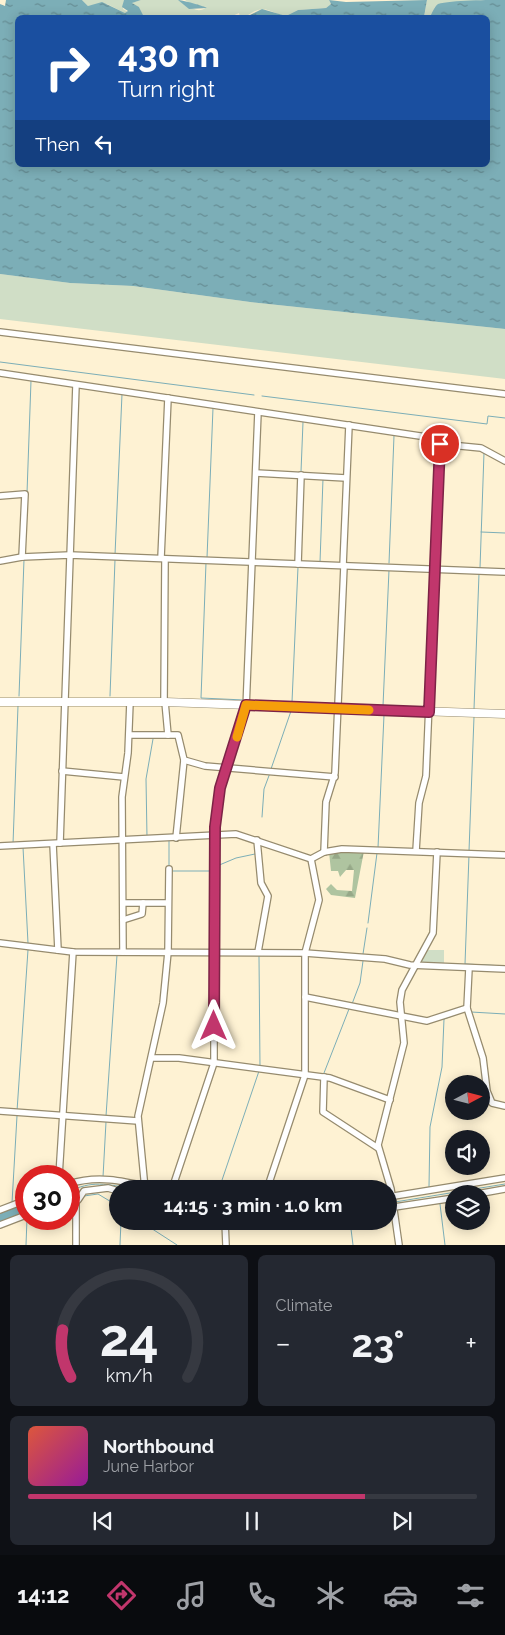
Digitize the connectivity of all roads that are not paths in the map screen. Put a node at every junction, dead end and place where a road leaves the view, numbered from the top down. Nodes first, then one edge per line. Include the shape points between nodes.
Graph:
1 (0, 332) edge
2 (0, 373) edge
3 (76, 385) junction
4 (505, 394) edge
5 (168, 398) junction
6 (258, 412) junction
7 (349, 425) junction
8 (440, 444) junction
9 (505, 461) edge
10 (256, 473) junction
11 (301, 475) junction
12 (346, 478) junction
13 (0, 496) edge
14 (70, 555) junction
15 (22, 557) junction
16 (163, 559) junction
17 (0, 562) edge
18 (252, 562) junction
19 (298, 564) junction
20 (344, 566) junction
21 (434, 569) junction
22 (505, 572) edge
23 (64, 701) junction
24 (0, 702) edge
25 (130, 702) junction
26 (164, 702) junction
27 (246, 705) junction
28 (339, 709) junction
29 (429, 712) junction
30 (505, 714) edge
31 (129, 735) junction
32 (168, 735) junction
33 (184, 760) junction
34 (227, 768) junction
35 (62, 771) junction
36 (124, 777) junction
37 (334, 777) junction
38 (214, 836) junction
39 (176, 838) junction
40 (122, 840) junction
41 (257, 840) junction
42 (60, 843) junction
43 (52, 844) junction
44 (0, 846) edge
45 (416, 851) junction
46 (324, 852) junction
47 (437, 852) junction
48 (505, 855) edge
49 (311, 859) junction
50 (169, 869) dead end
51 (168, 902) junction
52 (122, 903) junction
53 (143, 903) junction
54 (122, 920) junction
55 (0, 943) edge
56 (58, 950) junction
57 (73, 952) junction
58 (123, 952) junction
59 (168, 952) junction
60 (214, 952) junction
61 (258, 952) junction
62 (306, 953) junction
63 (416, 966) junction
64 (469, 968) junction
65 (505, 969) edge
66 (305, 998) junction
67 (467, 1008) junction
68 (402, 1017) junction
69 (152, 1058) junction
70 (214, 1063) junction
71 (305, 1075) junction
72 (324, 1077) junction
73 (390, 1100) junction
74 (505, 1106) edge
75 (0, 1111) edge
76 (62, 1116) junction
77 (138, 1122) junction
78 (378, 1148) junction
79 (59, 1165) edge
80 (505, 1178) edge
81 (115, 1180) edge
82 (145, 1180) edge
83 (175, 1180) edge
84 (270, 1180) edge
85 (386, 1180) edge
86 (80, 1181) edge
87 (505, 1189) edge
88 (109, 1191) edge
89 (490, 1192) edge
90 (80, 1196) edge
91 (397, 1196) edge
92 (445, 1199) edge
93 (15, 1204) edge
94 (397, 1206) edge
95 (0, 1210) edge
96 (15, 1219) edge
97 (0, 1225) edge
98 (77, 1230) edge
99 (225, 1230) edge
100 (396, 1230) edge
101 (76, 1245) edge
102 (226, 1245) edge
103 (399, 1245) edge

1 - 4 street
2 - 3 street
3 - 5 street
3 - 14 street
5 - 6 street
5 - 16 street
6 - 7 street
6 - 10 street
7 - 8 street via 440,439
7 - 12 street
8 - 9 street via 481,448
8 - 21 street
10 - 11 street
10 - 18 street
11 - 12 street
11 - 19 street
12 - 20 street
13 - 15 street via 25,494
14 - 15 street
14 - 16 street
14 - 23 street
15 - 17 street
16 - 18 street
16 - 26 street
18 - 19 street
18 - 27 street
19 - 20 street
20 - 21 street
20 - 28 street
21 - 22 street
21 - 29 street
23 - 24 street
23 - 25 street
23 - 35 street
25 - 26 street
25 - 31 street
26 - 27 street
26 - 32 street
27 - 28 street
27 - 34 street
28 - 29 street
28 - 37 street
29 - 30 street
29 - 45 street via 426,776 419,803
31 - 32 street
31 - 36 street
32 - 33 street via 178,735
33 - 34 street
33 - 39 street
34 - 37 street
34 - 38 street via 220,788
35 - 36 street
35 - 42 street
36 - 40 street
37 - 46 street via 326,802
38 - 39 street
38 - 41 street via 236,834
38 - 60 street
39 - 40 street
40 - 42 street
40 - 52 street
41 - 49 street
41 - 61 street via 262,883 268,896
42 - 43 street
43 - 44 street
43 - 56 street
45 - 46 street via 342,849
45 - 47 street
46 - 49 street
47 - 48 street
47 - 63 street via 434,929
49 - 62 street via 319,900
50 - 51 street
51 - 53 street
51 - 59 street
52 - 53 street
52 - 54 street
53 - 54 street via 142,914
54 - 58 street
55 - 56 street
56 - 57 street
57 - 58 street
57 - 76 street
58 - 59 street
59 - 60 street
59 - 69 street via 163,1003
60 - 61 street
60 - 70 street
61 - 62 street
62 - 63 street via 385,959
62 - 66 street
63 - 64 street
63 - 68 street via 402,990
64 - 65 street
64 - 67 street
66 - 68 street
66 - 71 street
67 - 68 street via 429,1021
67 - 74 street via 483,1058 489,1097 492,1103
68 - 73 street via 404,1043
69 - 70 street
69 - 77 street
70 - 71 street
70 - 83 street
71 - 72 street
71 - 84 street
72 - 73 street
72 - 78 street via 323,1112
73 - 78 street
75 - 76 street
76 - 77 street
76 - 79 street
77 - 82 street
78 - 85 street
80 - 91 street
81 - 86 street
87 - 89 street
88 - 90 street via 84,1191
92 - 94 street
93 - 95 street
96 - 97 street
98 - 101 street
99 - 102 street
100 - 103 street

